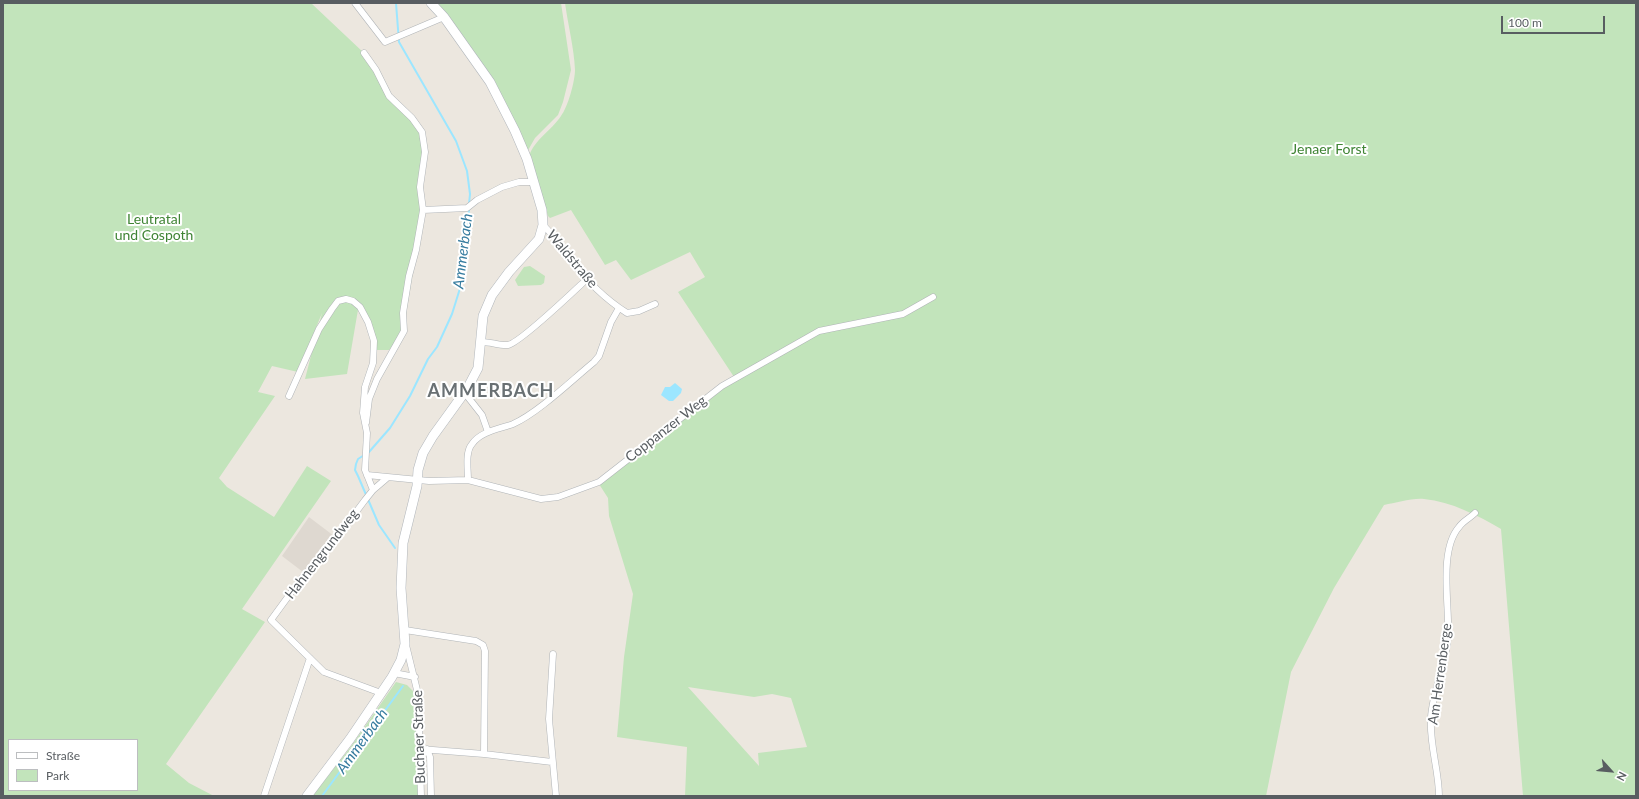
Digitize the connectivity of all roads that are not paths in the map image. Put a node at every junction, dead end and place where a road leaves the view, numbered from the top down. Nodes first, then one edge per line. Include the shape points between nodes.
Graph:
1 (355, 3) edge
2 (431, 3) edge
3 (444, 18) junction
4 (364, 53) dead end
5 (533, 182) junction
6 (423, 210) junction
7 (543, 225) junction
8 (586, 279) junction
9 (933, 297) dead end
10 (655, 304) dead end
11 (619, 308) junction
12 (480, 342) junction
13 (464, 392) junction
14 (289, 396) dead end
15 (366, 423) junction
16 (488, 432) junction
17 (367, 476) junction
18 (387, 478) junction
19 (418, 479) junction
20 (468, 480) junction
21 (372, 491) junction
22 (1475, 513) dead end
23 (405, 630) junction
24 (405, 644) junction
25 (553, 654) dead end
26 (310, 658) junction
27 (394, 672) junction
28 (415, 677) junction
29 (381, 693) junction
30 (420, 749) junction
31 (427, 749) junction
32 (484, 754) junction
33 (552, 762) junction
34 (264, 796) edge
35 (307, 796) edge
36 (421, 796) edge
37 (431, 796) edge
38 (556, 796) edge
39 (1439, 796) edge

1 - 3 street via 385,42
2 - 3 main road
3 - 5 main road via 490,82 516,131
4 - 6 street via 389,96 412,118 422,132 425,152 420,188
5 - 6 street via 519,182 502,187 467,208
5 - 7 main road via 542,210
6 - 15 street via 403,313 404,332 377,379 369,399
7 - 8 street, Waldstraße via 552,233
7 - 12 main road via 539,239 492,295 483,316
8 - 11 street, Waldstraße
8 - 12 street via 540,322 510,345
9 - 20 street, Coppanzer Weg via 903,314 819,331 722,386 592,486 558,497 541,498
10 - 11 street via 627,313
11 - 16 street via 594,362 523,419
12 - 13 main road via 478,368
13 - 16 street via 482,415
13 - 19 main road via 426,446 418,470
14 - 15 street via 319,330 338,301 353,301 360,307 374,340 373,363 363,400
15 - 17 street
16 - 20 street via 471,444
17 - 18 street, Coppanzer Weg
17 - 21 street
18 - 19 street, Coppanzer Weg
18 - 21 street, Hahnengrundweg
19 - 20 street, Coppanzer Weg
19 - 23 main road via 402,550 401,588
21 - 26 street, Hahnengrundweg via 271,620
22 - 39 street, Am Herrenberge via 1458,527 1450,544 1448,558 1448,638 1431,718
23 - 24 main road
23 - 32 street via 476,641 483,645
24 - 27 main road
24 - 28 street, Buchaer Straße
25 - 33 street via 550,719
26 - 29 street via 324,672
26 - 34 street
27 - 28 street, Buchaer Straße
27 - 29 main road
28 - 30 street, Buchaer Straße
29 - 35 main road via 327,772
30 - 31 street
30 - 36 street, Buchaer Straße
31 - 32 street
31 - 37 street, Buchaer Straße via 430,757
32 - 33 street
33 - 38 street

